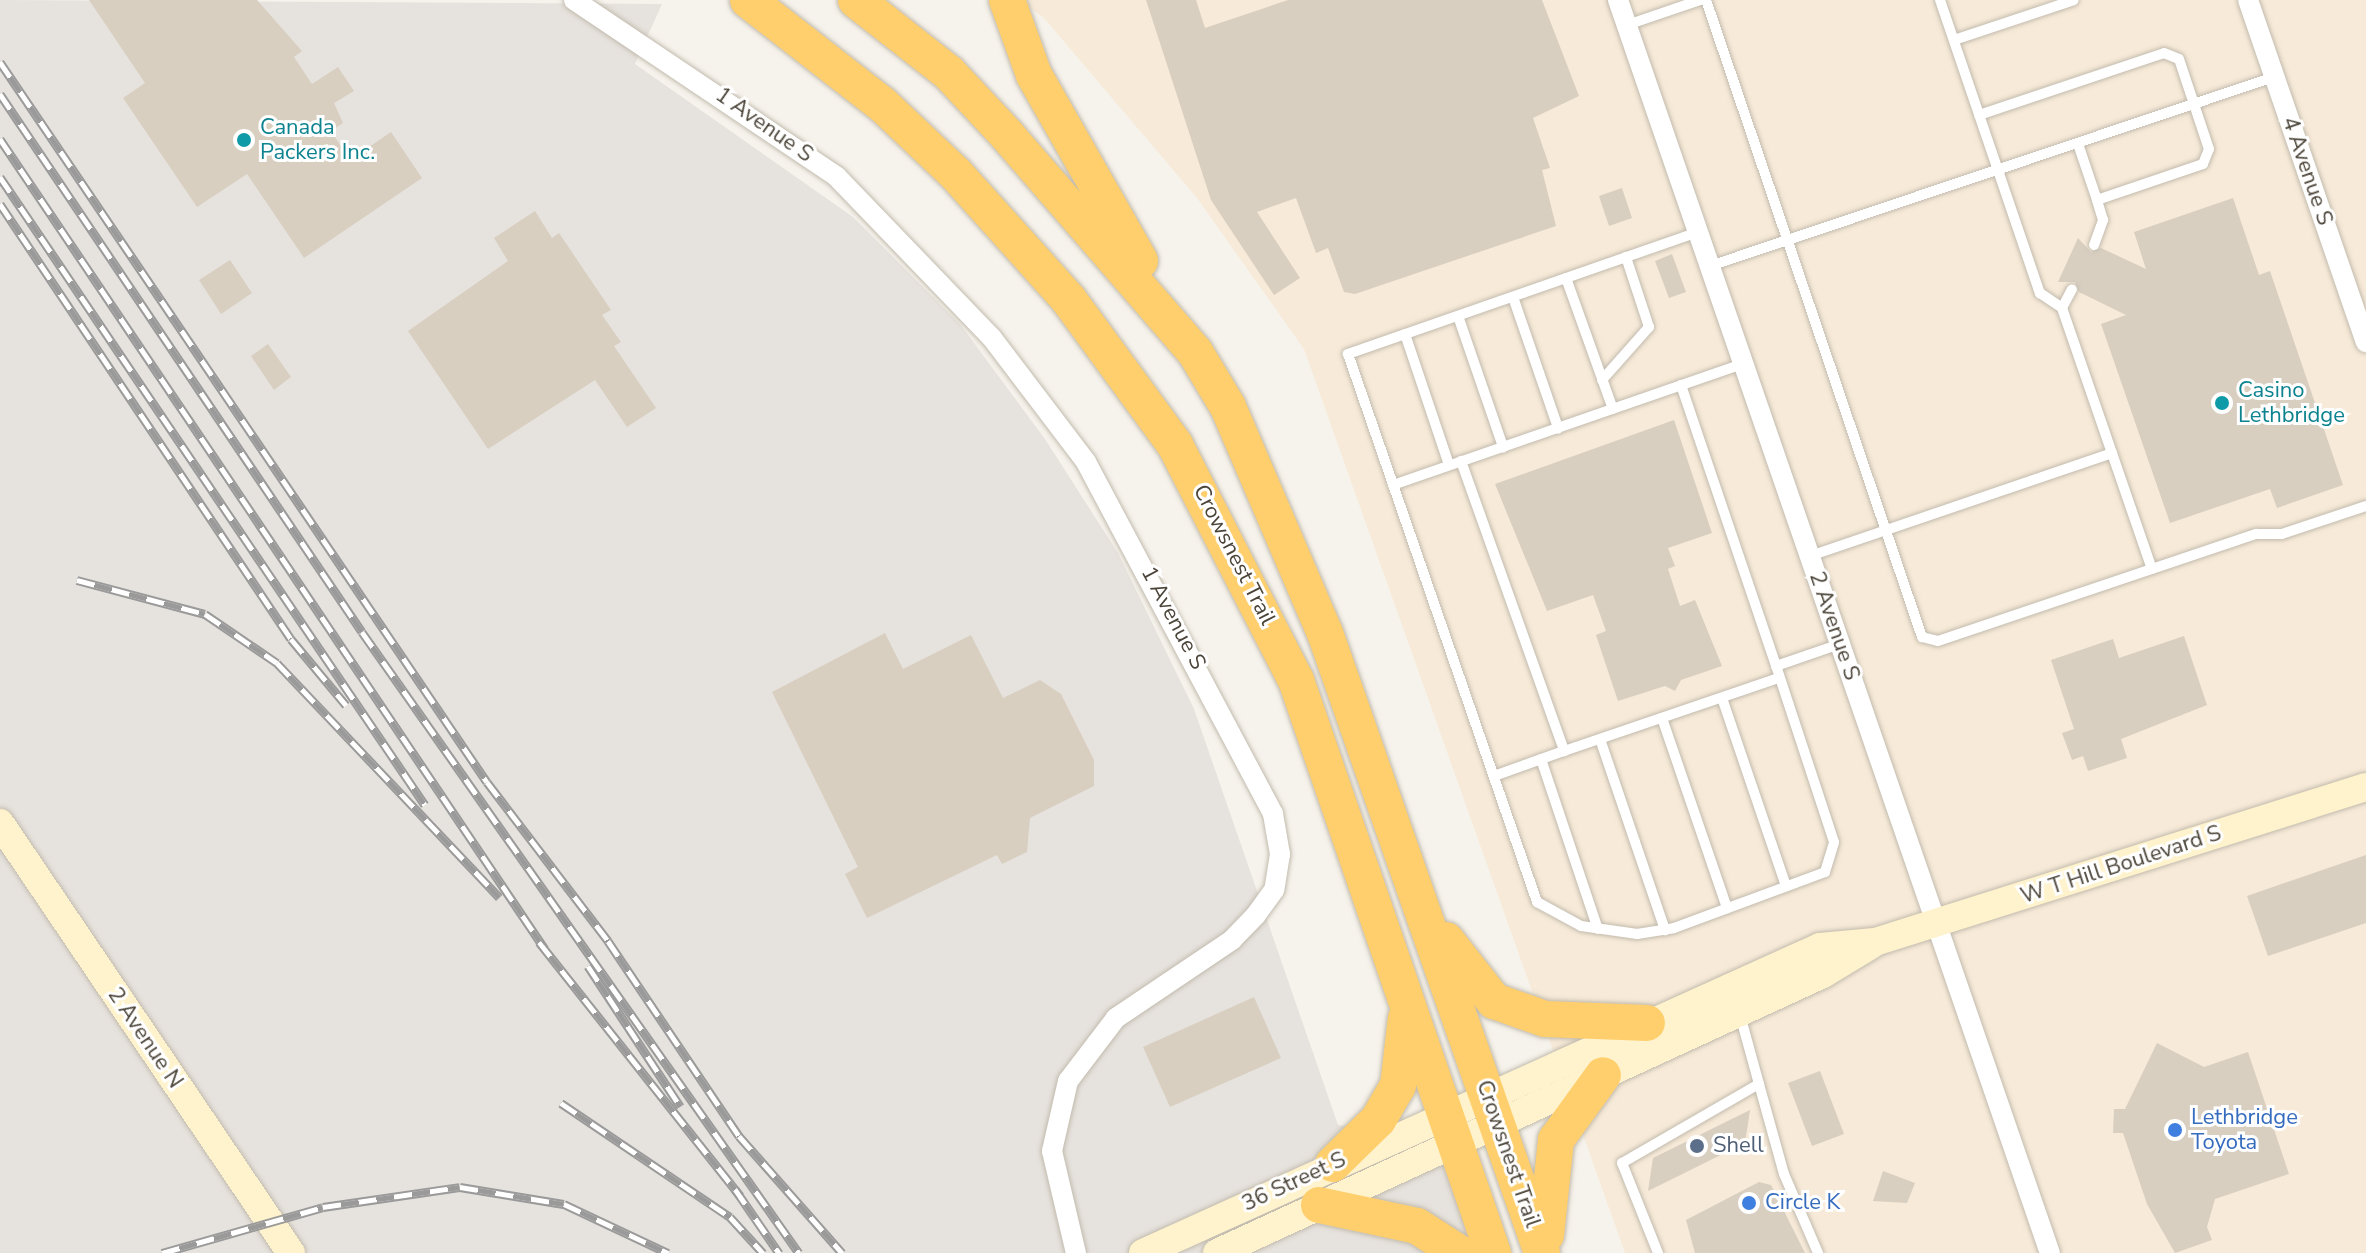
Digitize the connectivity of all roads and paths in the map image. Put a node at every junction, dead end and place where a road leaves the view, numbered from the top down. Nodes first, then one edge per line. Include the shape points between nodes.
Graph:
1 (574, 0) edge
2 (748, 0) edge
3 (856, 0) edge
4 (1007, 0) edge
5 (1618, 0) edge
6 (1700, 0) edge
7 (1706, 0) edge
8 (1940, 0) edge
9 (2074, 0) edge
10 (2248, 0) edge
11 (1627, 25) junction
12 (1954, 40) junction
13 (2274, 77) junction
14 (2194, 104) junction
15 (1979, 115) junction
16 (2078, 144) junction
17 (1997, 170) junction
18 (2097, 200) junction
19 (1698, 232) junction
20 (1788, 240) junction
21 (2094, 245) dead end
22 (1626, 257) junction
23 (1710, 266) junction
24 (1566, 278) junction
25 (2072, 289) dead end
26 (1513, 297) junction
27 (2062, 308) junction
28 (1458, 316) junction
29 (1405, 334) junction
30 (2366, 342) edge
31 (1195, 352) junction
32 (1743, 364) junction
33 (1602, 380) junction
34 (1681, 385) junction
35 (1613, 409) junction
36 (1558, 428) junction
37 (1503, 447) junction
38 (2112, 453) junction
39 (1461, 461) junction
40 (1449, 465) junction
41 (1393, 485) junction
42 (2366, 506) edge
43 (1887, 530) junction
44 (1810, 556) junction
45 (2152, 569) junction
46 (1840, 644) junction
47 (1776, 666) junction
48 (1779, 678) junction
49 (1722, 698) junction
50 (1662, 718) junction
51 (1600, 739) junction
52 (1564, 751) junction
53 (1541, 759) junction
54 (1494, 776) junction
55 (2366, 787) edge
56 (0, 823) edge
57 (1786, 886) junction
58 (1422, 907) junction
59 (1727, 908) junction
60 (1936, 923) junction
61 (1598, 929) junction
62 (1665, 930) junction
63 (1875, 942) junction
64 (1400, 977) junction
65 (1739, 1013) junction
66 (1647, 1023) junction
67 (1603, 1075) junction
68 (1759, 1084) junction
69 (1493, 1108) junction
70 (1450, 1127) junction
71 (1333, 1164) junction
72 (1319, 1205) junction
73 (291, 1253) edge
74 (1076, 1253) edge
75 (1143, 1253) edge
76 (1217, 1253) edge
77 (1459, 1253) edge
78 (1493, 1253) edge
79 (1544, 1253) edge
80 (1658, 1253) edge
81 (1818, 1253) edge
82 (2050, 1253) edge

1 - 74 street, 1 Avenue S via 672,61 837,177 992,338 1086,462 1273,814 1280,854 1274,890 1256,915 1232,940 1116,1018 1068,1081 1053,1173
2 - 64 highway, Crowsnest Trail via 883,105 956,174 1127,372 1213,511 1296,680
3 - 31 highway, Crowsnest Trail via 949,73
4 - 31 highway via 1067,140
5 - 11 street, 2 Avenue S
6 - 11 lane
7 - 20 lane
8 - 12 lane
9 - 12 lane
10 - 13 street, 4 Avenue S
11 - 19 street, 2 Avenue S
12 - 15 lane
13 - 14 lane
13 - 30 street, 4 Avenue S
14 - 15 lane via 2179,59 2164,53
14 - 16 lane
14 - 18 lane via 2209,149 2203,164
15 - 17 lane
16 - 17 lane
16 - 18 lane
17 - 20 lane
17 - 27 lane via 2040,293
18 - 21 lane via 2103,220
19 - 22 lane
19 - 23 street, 2 Avenue S
20 - 23 lane
20 - 43 lane
22 - 24 lane
22 - 33 lane via 1649,327
23 - 32 street, 2 Avenue S
24 - 26 lane
24 - 33 lane
25 - 27 lane
26 - 28 lane
26 - 36 lane
27 - 38 lane
28 - 29 lane
28 - 37 lane
29 - 40 lane
29 - 41 lane via 1348,354
31 - 58 highway, Crowsnest Trail via 1228,407 1325,633
32 - 34 lane
32 - 44 street, 2 Avenue S
33 - 35 lane
34 - 35 lane
34 - 47 lane
35 - 36 lane
36 - 37 lane
37 - 39 lane
38 - 43 lane
38 - 45 lane
39 - 40 lane
39 - 52 lane
40 - 41 lane
41 - 54 lane
42 - 45 lane
43 - 44 lane
43 - 45 lane via 1922,637 1938,641
44 - 46 street, 2 Avenue S
46 - 47 lane
46 - 60 street, 2 Avenue S
47 - 48 lane
48 - 49 lane
48 - 57 lane via 1834,842 1825,872
49 - 50 lane
49 - 57 lane
50 - 51 lane
50 - 59 lane
51 - 52 lane
51 - 62 lane
52 - 53 lane
53 - 54 lane
53 - 61 lane
54 - 61 lane via 1537,902
55 - 60 street, W T Hill Boulevard S
56 - 73 street, 2 Avenue N
57 - 59 lane
58 - 66 highway via 1494,1001 1545,1019
58 - 69 highway, Crowsnest Trail
59 - 62 lane
60 - 63 street, W T Hill Boulevard S
60 - 82 street, 2 Avenue S
61 - 62 lane
63 - 65 street, W T Hill Boulevard S
63 - 66 street, W T Hill Boulevard S via 1820,947
64 - 70 highway, Crowsnest Trail
64 - 71 highway via 1408,1036 1398,1086 1378,1120
65 - 67 street, W T Hill Boulevard S
65 - 68 lane
66 - 69 street, W T Hill Boulevard S
67 - 69 street, W T Hill Boulevard S
67 - 79 highway via 1556,1140 1545,1197
68 - 80 lane via 1622,1163
68 - 81 lane via 1784,1174
69 - 70 street
69 - 79 highway, Crowsnest Trail
70 - 71 street, 36 Street S
70 - 72 street, 36 Street S
70 - 78 highway, Crowsnest Trail
71 - 75 street, 36 Street S
72 - 76 street, 36 Street S
72 - 77 highway via 1417,1226

